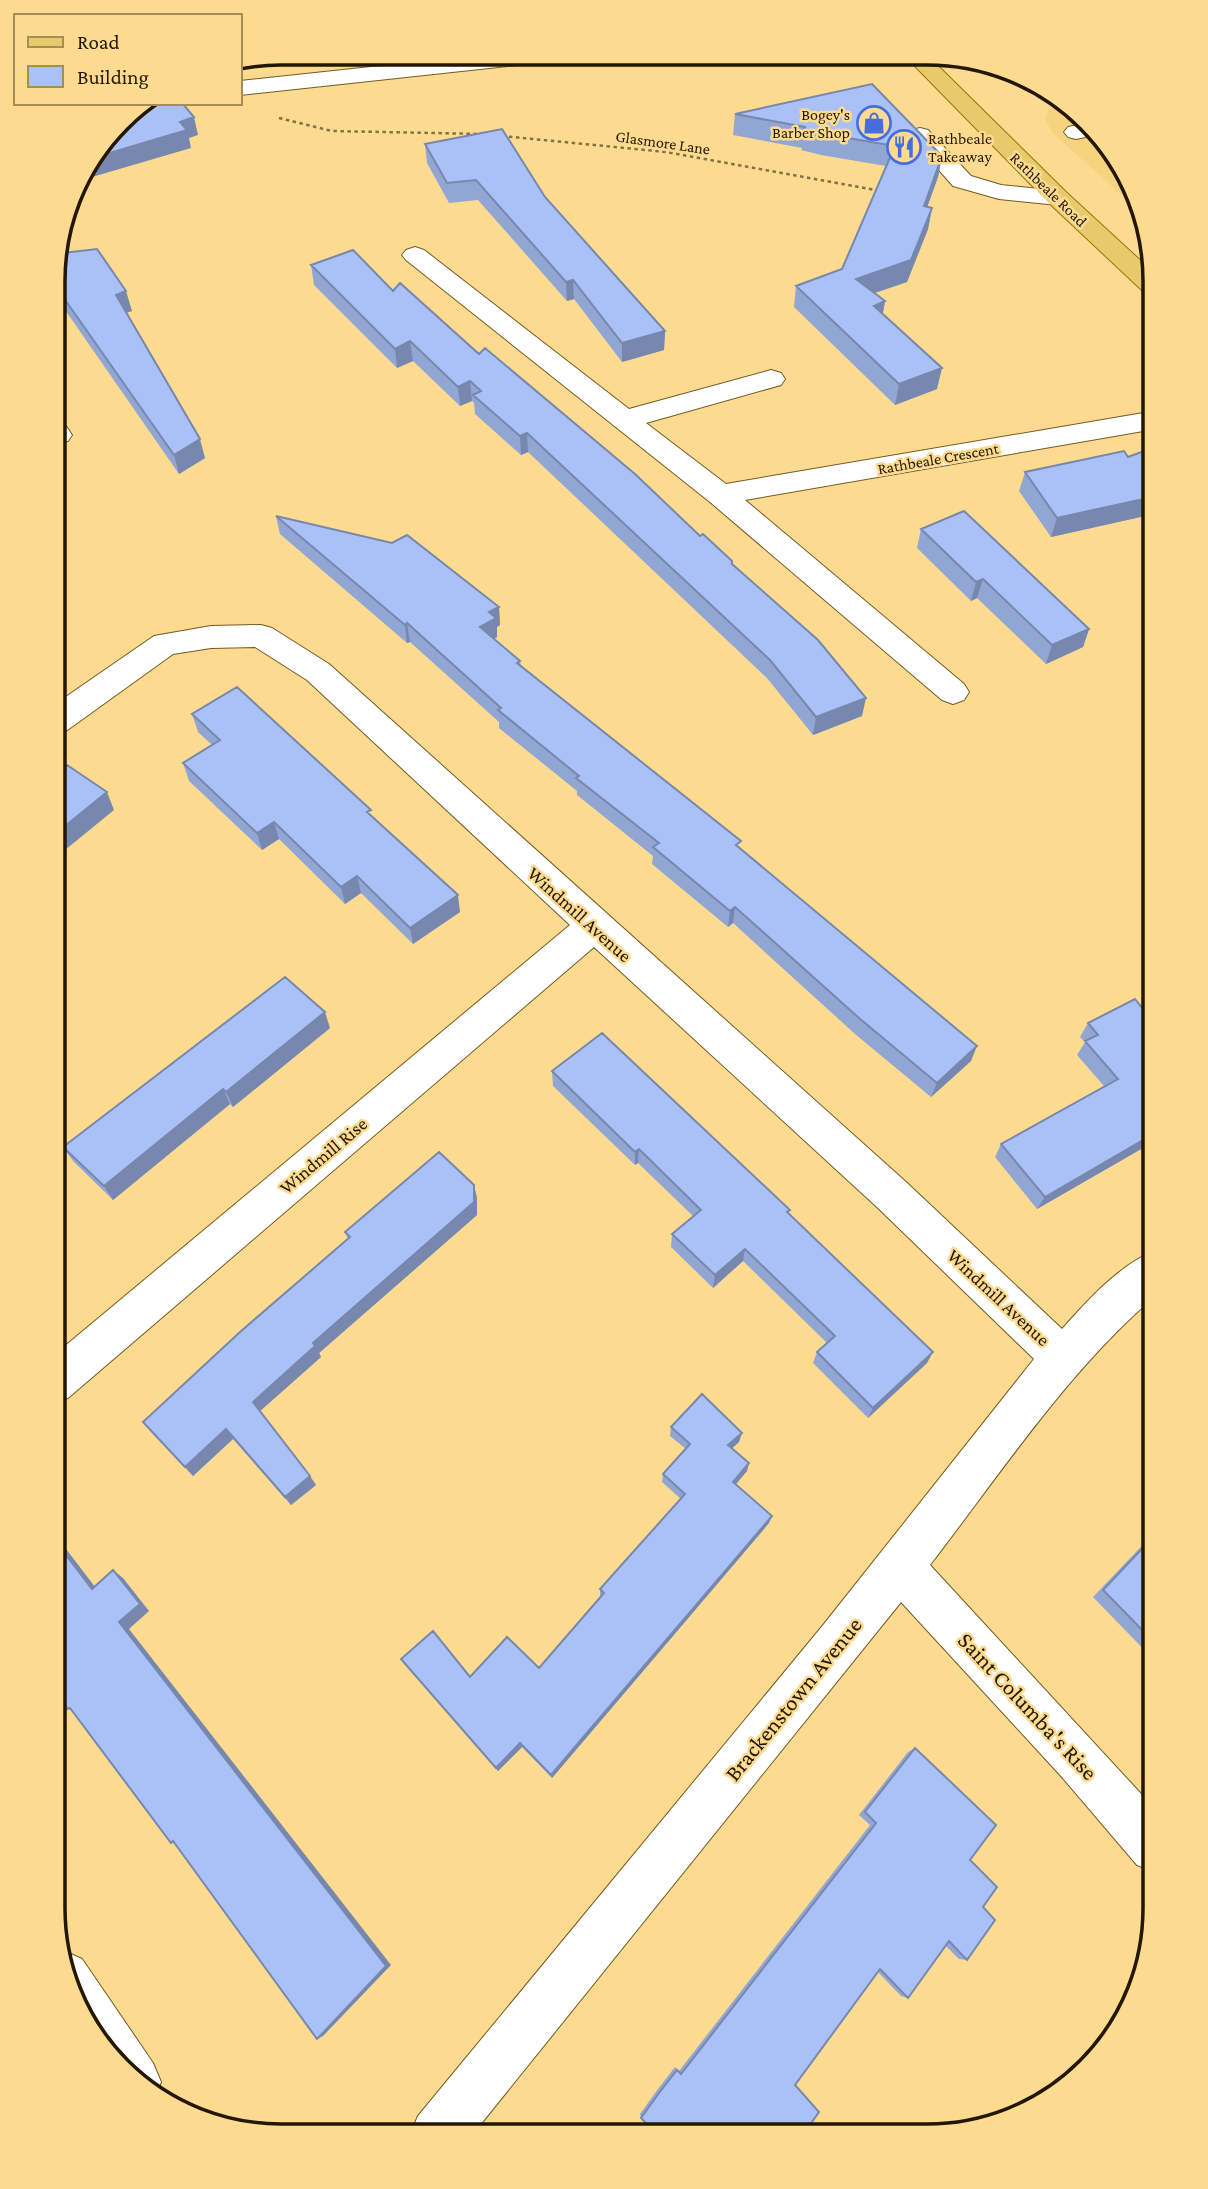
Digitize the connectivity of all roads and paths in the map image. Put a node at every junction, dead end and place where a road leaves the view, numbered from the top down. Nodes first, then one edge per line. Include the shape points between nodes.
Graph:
1 (452, 65) edge
2 (924, 65) edge
3 (242, 88) edge
4 (275, 117) dead end
5 (486, 134) edge
6 (920, 135) edge
7 (499, 136) edge
8 (892, 192) edge
9 (1058, 198) junction
10 (415, 255) dead end
11 (1143, 276) edge
12 (772, 379) dead end
13 (624, 420) junction
14 (1143, 422) edge
15 (720, 495) junction
16 (954, 692) dead end
17 (65, 714) edge
18 (593, 926) junction
19 (1143, 1279) edge
20 (1063, 1358) junction
21 (65, 1373) edge
22 (900, 1567) junction
23 (1143, 1833) edge
24 (446, 2124) edge

1 - 3 street
2 - 9 main road, Rathbeale Road
4 - 5 path via 332,131
6 - 9 street via 962,181 999,192
7 - 8 path, Glasmore Lane via 666,152
9 - 11 main road, Rathbeale Road
10 - 13 street
12 - 13 street
13 - 15 street
14 - 15 street, Rathbeale Crescent
15 - 16 street
17 - 18 street, Windmill Avenue via 165,644 261,636 318,672
18 - 20 street, Windmill Avenue via 891,1195
18 - 21 street, Windmill Rise
19 - 20 street, Brackenstown Avenue
20 - 22 street, Brackenstown Avenue
22 - 23 street, Saint Columba's Rise
22 - 24 street, Brackenstown Avenue

